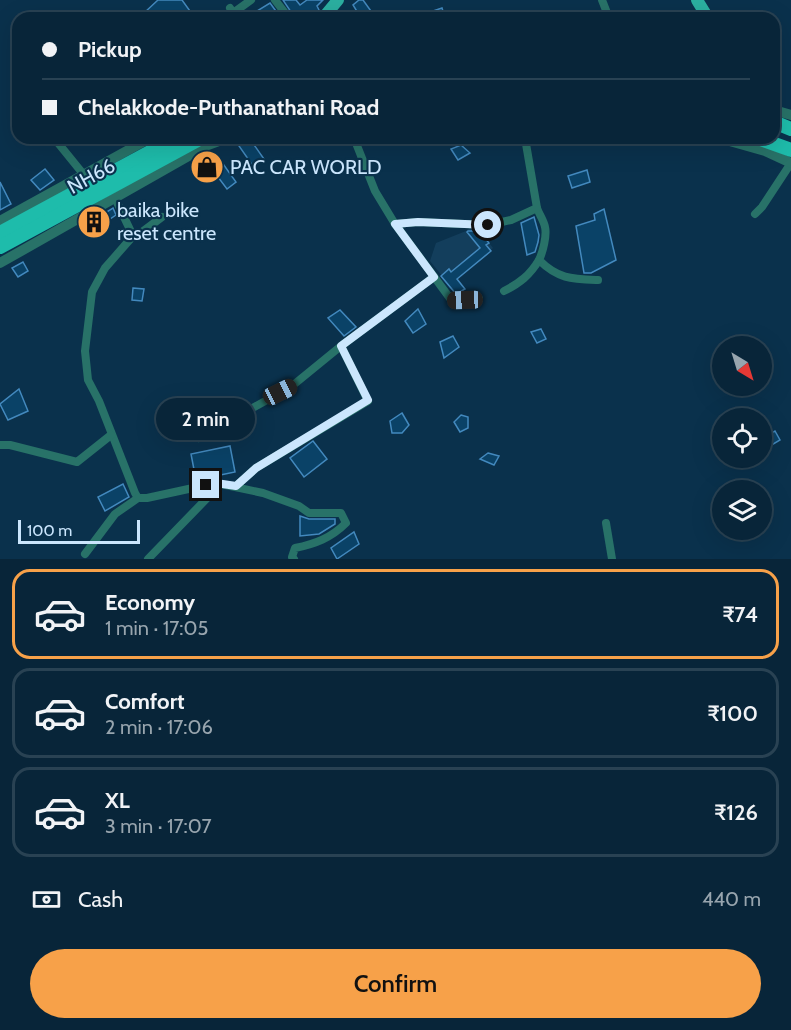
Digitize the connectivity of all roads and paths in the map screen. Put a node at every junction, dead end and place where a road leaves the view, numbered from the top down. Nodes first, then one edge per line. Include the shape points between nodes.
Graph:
1 (251, 0) edge
2 (275, 0) edge
3 (338, 0) edge
4 (230, 8) dead end
5 (232, 12) edge
6 (234, 12) edge
7 (284, 12) edge
8 (327, 12) edge
9 (59, 144) edge
10 (139, 144) edge
11 (165, 144) edge
12 (190, 144) edge
13 (211, 144) edge
14 (356, 144) edge
15 (526, 144) edge
16 (740, 144) edge
17 (774, 144) edge
18 (791, 150) edge
19 (791, 163) edge
20 (84, 175) junction
21 (115, 198) junction
22 (537, 208) junction
23 (755, 214) dead end
24 (162, 217) dead end
25 (0, 221) edge
26 (395, 224) junction
27 (0, 233) edge
28 (133, 236) junction
29 (0, 247) edge
30 (539, 260) junction
31 (0, 263) edge
32 (434, 277) junction
33 (598, 280) dead end
34 (504, 291) dead end
35 (479, 299) dead end
36 (341, 346) junction
37 (111, 435) junction
38 (199, 438) dead end
39 (0, 445) edge
40 (216, 483) junction
41 (236, 486) junction
42 (138, 498) junction
43 (606, 523) dead end
44 (85, 554) dead end
45 (148, 559) edge
46 (294, 559) edge
47 (612, 559) edge

1 - 6 street
2 - 7 street
3 - 8 main road
4 - 5 street
9 - 20 street
10 - 20 street, NH66
11 - 27 highway
12 - 29 highway, NH66 / NH66
13 - 21 street, NH66
14 - 26 street via 375,190
15 - 22 street
16 - 19 street
17 - 18 highway
19 - 23 street
20 - 25 street, NH66
21 - 28 street
21 - 31 street, NH66
22 - 26 street via 488,225
22 - 30 street via 545,227 545,249
24 - 28 street
26 - 32 street
28 - 37 street via 98,278 92,292 87,331 88,380
30 - 33 street via 550,271 571,279
30 - 34 street via 527,277
32 - 35 street via 452,301
32 - 36 street
36 - 38 street via 292,386
36 - 41 street via 368,400 256,468
37 - 39 street via 77,462
37 - 42 street
40 - 41 street
40 - 42 street
40 - 45 street via 213,492
41 - 46 street via 299,506 309,513 340,513 346,523 313,545 295,548
42 - 44 street via 115,514
43 - 47 street

